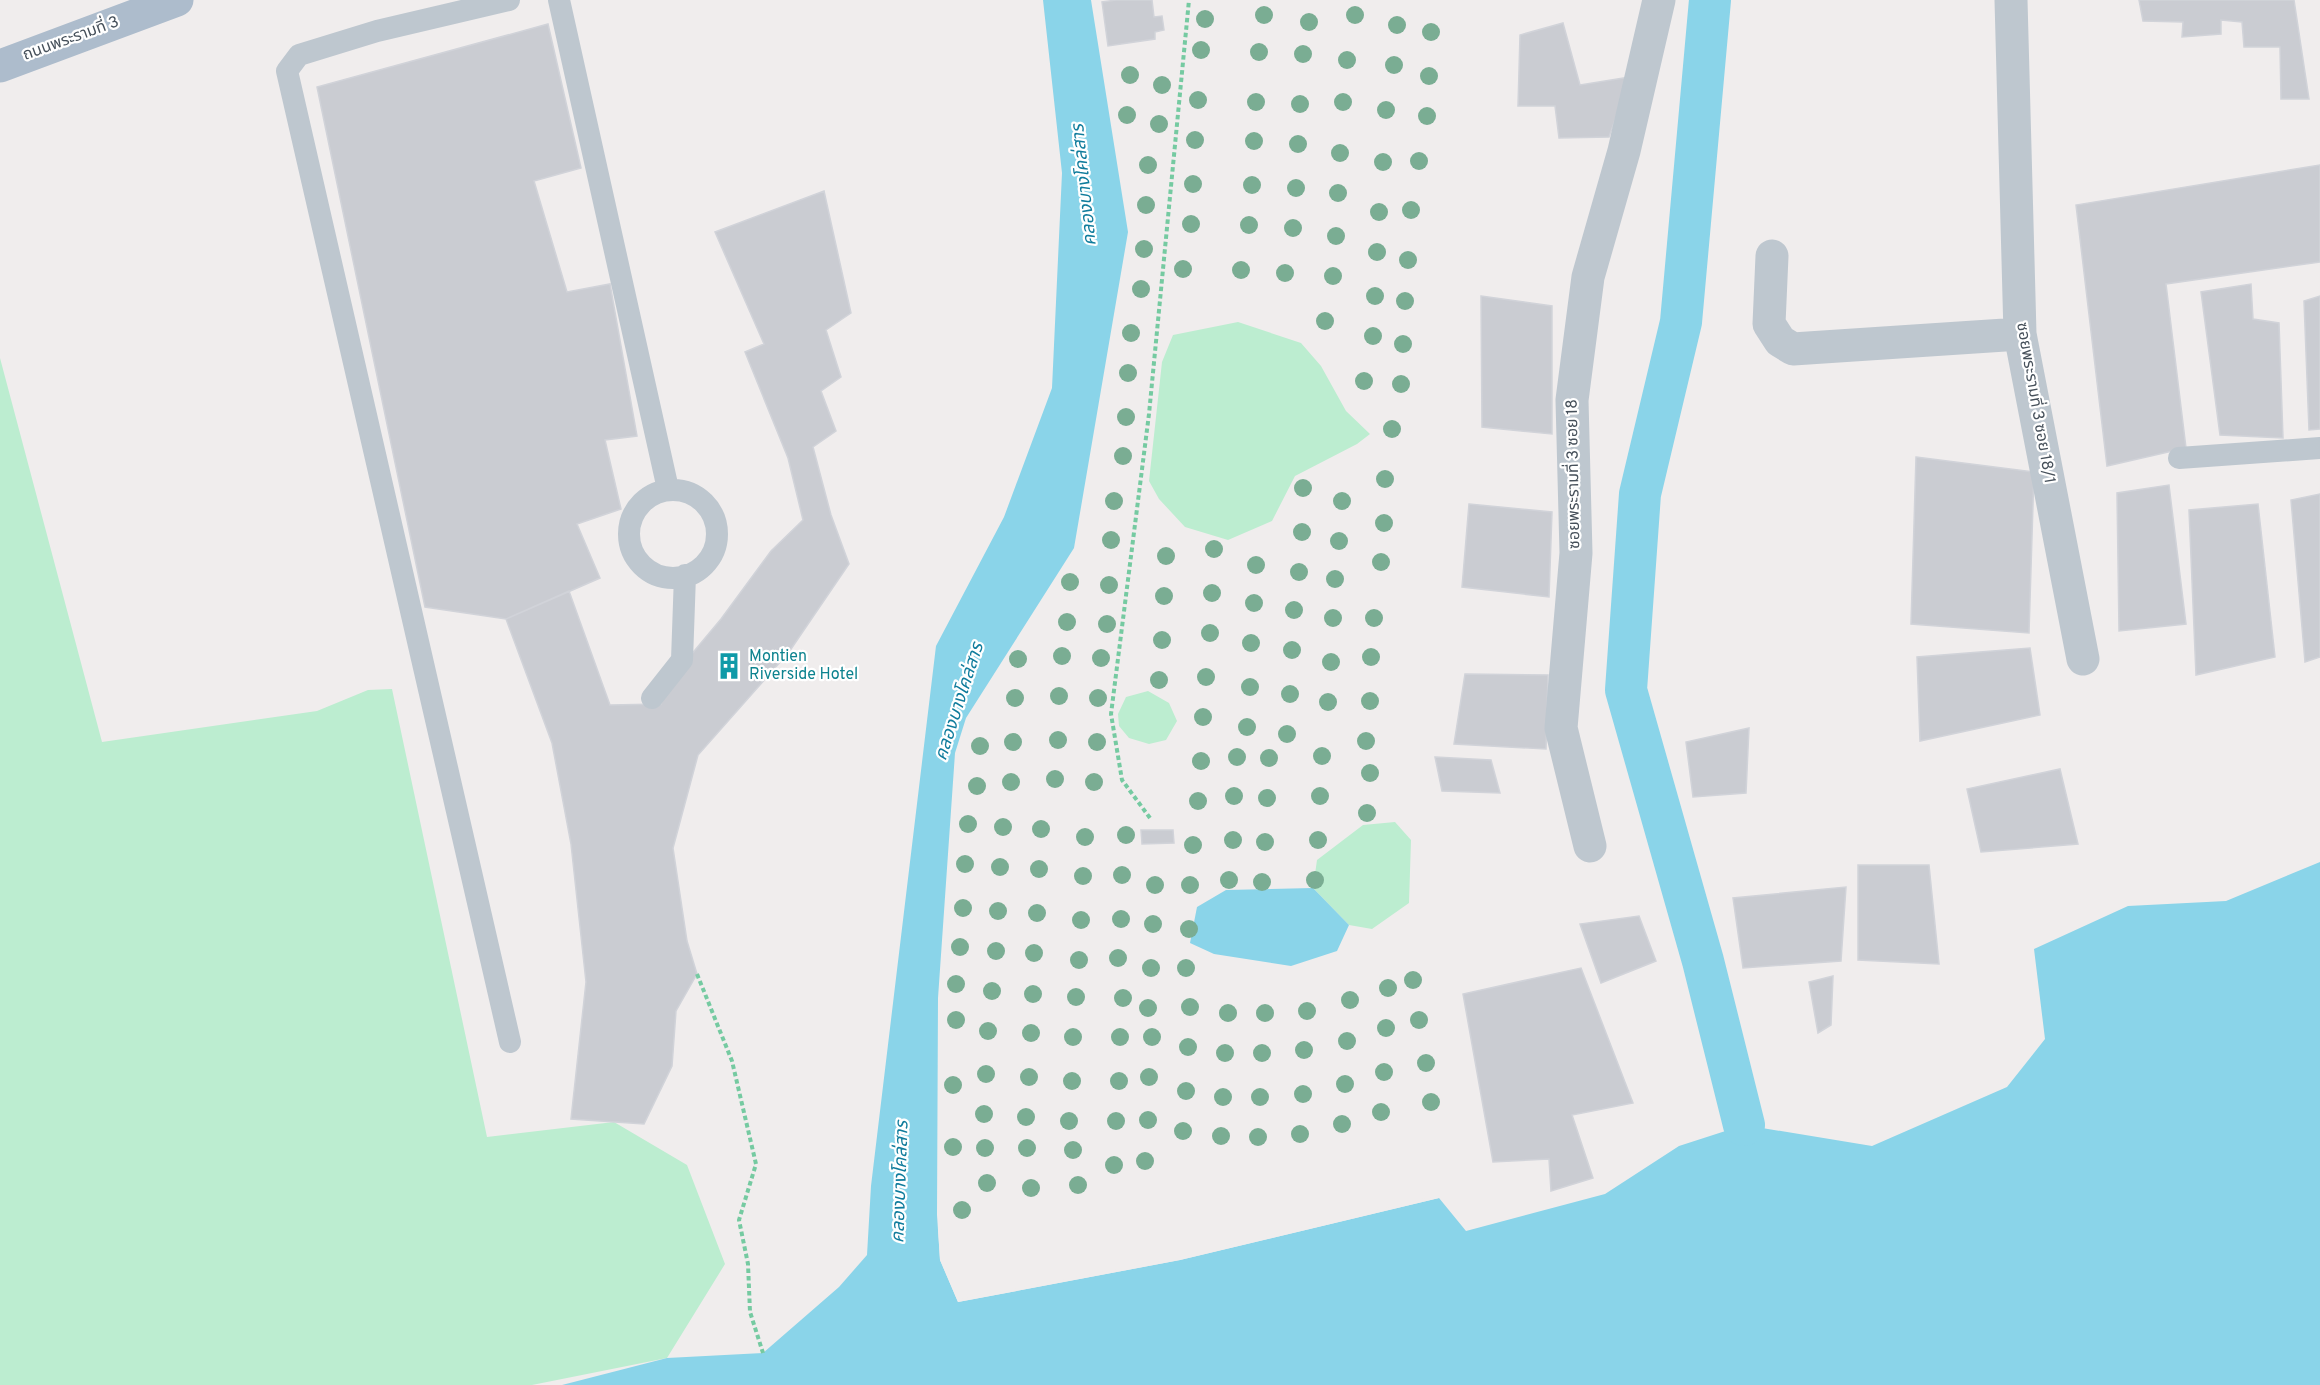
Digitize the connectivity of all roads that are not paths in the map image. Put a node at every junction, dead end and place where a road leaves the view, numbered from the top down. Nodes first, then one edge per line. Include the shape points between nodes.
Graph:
1 (177, 0) edge
2 (509, 0) edge
3 (559, 0) edge
4 (1659, 0) edge
5 (2011, 0) edge
6 (0, 66) edge
7 (1772, 256) dead end
8 (2020, 334) junction
9 (2320, 448) edge
10 (2180, 458) dead end
11 (668, 489) junction
12 (685, 575) junction
13 (2083, 659) dead end
14 (651, 698) dead end
15 (1590, 846) dead end
16 (510, 1042) dead end

1 - 6 main road, ถนนพระรามที่ 3
2 - 16 lane via 377,31 299,55 287,71
3 - 11 lane
4 - 15 street, ซอยพระรามที่ 3 ซอย 18 via 1624,151 1588,277 1572,400 1576,554 1561,728
5 - 8 street, ซอยพระรามที่ 3 ซอย 18/1
7 - 8 street via 1769,324 1780,341 1793,349
8 - 13 street, ซอยพระรามที่ 3 ซอย 18/1
9 - 10 lane
11 - 12 lane via 694,495 714,516 718,537 711,556 699,570
11 - 12 lane via 646,498 632,514 628,531 631,550 641,566 666,578
12 - 14 lane via 682,660

